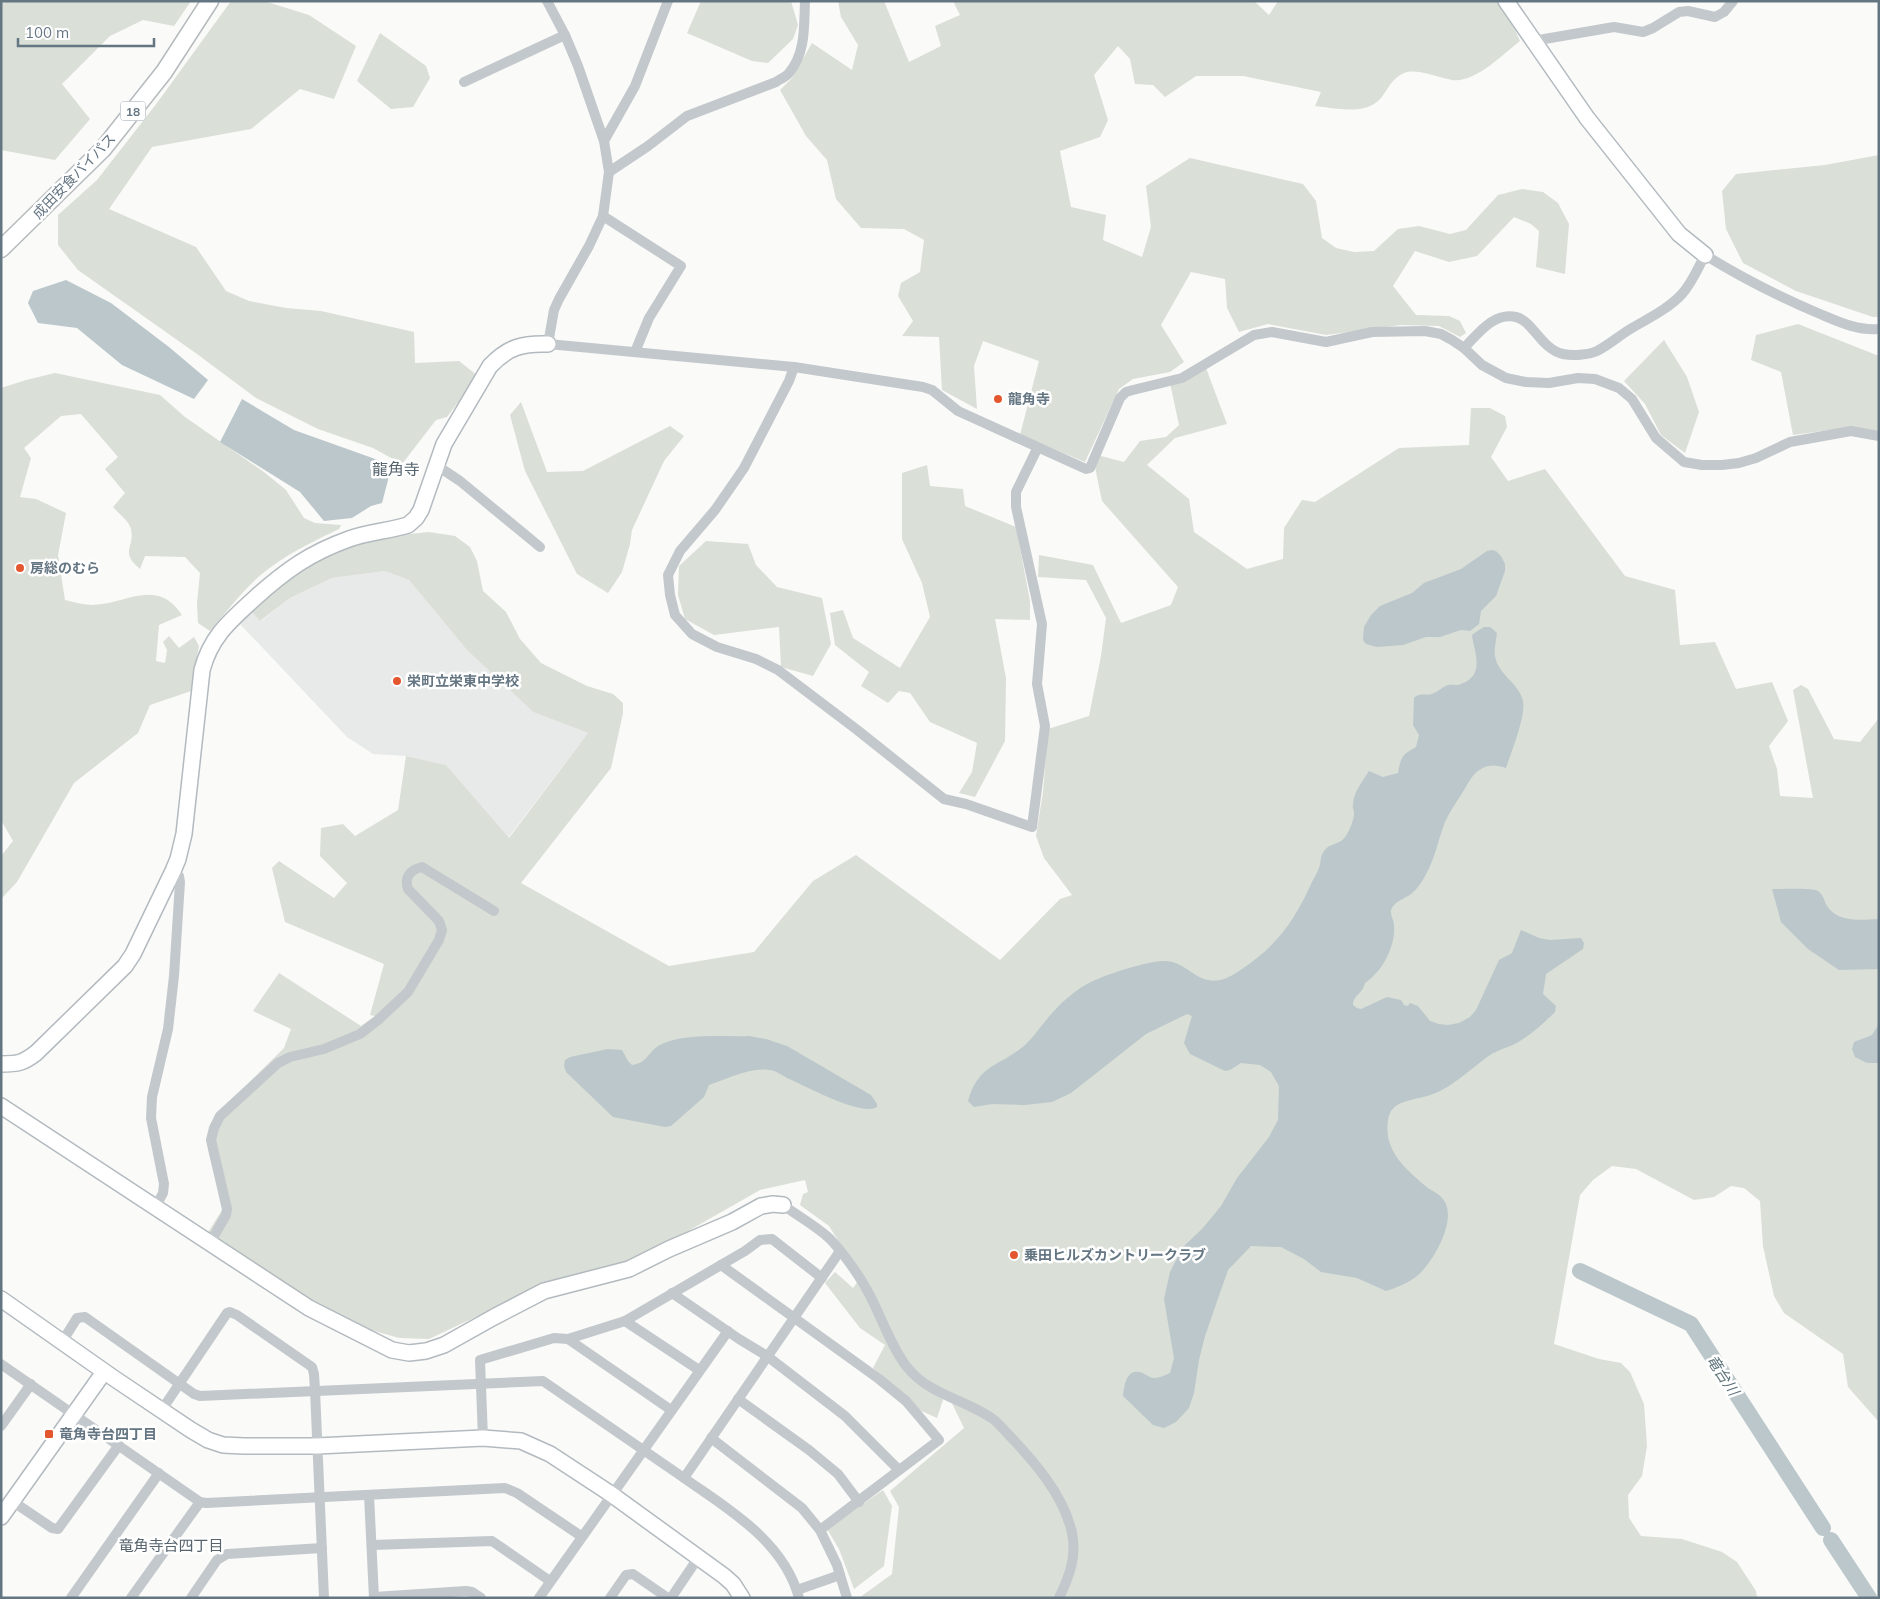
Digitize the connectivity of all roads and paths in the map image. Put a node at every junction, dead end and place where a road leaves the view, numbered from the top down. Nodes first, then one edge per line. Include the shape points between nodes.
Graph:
1 (210, 1) edge
2 (547, 1) edge
3 (668, 1) edge
4 (805, 1) edge
5 (1506, 1) edge
6 (1733, 1) edge
7 (565, 35) junction
8 (1533, 41) junction
9 (464, 82) dead end
10 (604, 141) junction
11 (609, 172) junction
12 (603, 216) junction
13 (1, 249) edge
14 (1705, 255) junction
15 (1879, 329) edge
16 (548, 344) junction
17 (1464, 348) junction
18 (635, 352) junction
19 (794, 366) junction
20 (1879, 436) edge
21 (1037, 449) junction
22 (436, 465) junction
23 (540, 547) dead end
24 (173, 871) junction
25 (494, 911) dead end
26 (1, 1064) edge
27 (1, 1106) edge
28 (783, 1205) joint
29 (155, 1208) junction
30 (210, 1243) junction
31 (840, 1252) junction
32 (721, 1265) junction
33 (822, 1278) junction
34 (672, 1293) junction
35 (1, 1299) edge
36 (794, 1317) junction
37 (624, 1321) junction
38 (728, 1331) junction
39 (568, 1339) junction
40 (62, 1342) junction
41 (767, 1356) junction
42 (1, 1364) edge
43 (699, 1370) junction
44 (104, 1372) junction
45 (179, 1383) junction
46 (481, 1383) junction
47 (31, 1384) junction
48 (315, 1390) junction
49 (738, 1399) junction
50 (161, 1410) junction
51 (671, 1410) junction
52 (74, 1414) junction
53 (1, 1426) edge
54 (483, 1438) junction
55 (711, 1438) junction
56 (119, 1445) junction
57 (317, 1446) junction
58 (642, 1450) junction
59 (900, 1470) junction
60 (159, 1473) junction
61 (684, 1478) junction
62 (611, 1494) junction
63 (370, 1495) junction
64 (320, 1497) junction
65 (12, 1502) junction
66 (200, 1502) junction
67 (859, 1502) junction
68 (1, 1517) edge
69 (820, 1530) junction
70 (581, 1536) junction
71 (372, 1546) junction
72 (322, 1548) junction
73 (698, 1558) junction
74 (840, 1576) junction
75 (550, 1581) junction
76 (798, 1594) edge
77 (71, 1598) edge
78 (131, 1598) edge
79 (191, 1598) edge
80 (324, 1598) edge
81 (374, 1598) edge
82 (481, 1598) edge
83 (538, 1598) edge
84 (610, 1598) edge
85 (670, 1598) edge
86 (742, 1598) edge
87 (847, 1598) edge
88 (1058, 1598) edge

1 - 13 main road, 成田安食バイパス / 18 via 164,72 103,149
2 - 7 street
3 - 10 street via 634,86
4 - 11 street via 804,38 789,74 687,116
5 - 8 street
6 - 8 street via 1715,17 1679,12 1643,32 1614,28
7 - 9 street
7 - 10 street
8 - 14 street via 1587,118 1679,234
10 - 11 street
11 - 12 street
12 - 16 street via 554,310
12 - 18 street via 680,266 649,318
14 - 15 street via 1782,298 1850,326
14 - 17 street via 1682,293 1656,314 1596,352 1563,354 1548,348 1518,317 1488,323
16 - 18 street
16 - 22 street via 512,348 495,360 460,415
17 - 20 street via 1482,366 1506,378 1549,383 1578,378 1596,379 1619,388 1632,399 1656,438 1684,462 1702,465 1739,463 1790,442 1851,431
17 - 21 street via 1441,334 1425,331 1372,332 1326,342 1272,332 1254,335 1182,378 1126,392 1120,398 1090,468
18 - 19 street
19 - 21 street via 932,390 958,411
19 - 21 street via 744,468 715,510 680,551 668,575 675,615 692,634 778,670 944,799 1032,826 1045,726 1037,684 1042,624 1016,507 1016,492
22 - 23 street
22 - 24 street via 421,510 408,525 349,539 302,560 280,575 222,628 207,653 202,670 184,834
24 - 26 street via 125,966 36,1053 18,1064
24 - 29 street via 180,882 174,976 168,1029 152,1098 151,1118 164,1184
25 - 30 street via 422,868 408,875 408,889 439,921 442,930 440,940 408,992 378,1020 360,1034 278,1063 220,1116 211,1140 227,1209
27 - 29 street
28 - 30 street via 761,1206 628,1270 544,1291 444,1345 409,1353 392,1350 309,1308
28 - 31 street via 828,1238
29 - 30 street
31 - 33 street
31 - 88 street via 867,1288 907,1367 925,1384 992,1418 1023,1450 1060,1501 1072,1533 1073,1566
32 - 33 street via 760,1240 772,1239
32 - 34 street
32 - 36 street
33 - 36 street
34 - 37 street
34 - 38 street
35 - 40 street
36 - 41 street
36 - 59 street via 906,1401 940,1440
37 - 39 street
37 - 43 street
38 - 41 street
38 - 43 street
39 - 46 street via 554,1338 480,1360
39 - 51 street
40 - 44 street
40 - 45 street via 77,1318 85,1318
41 - 49 street
41 - 59 street via 845,1416
42 - 47 street
43 - 51 street
44 - 50 street
44 - 52 street
45 - 48 street via 200,1396
45 - 48 street via 224,1315 230,1312 309,1364 314,1374
45 - 50 street
46 - 48 street
46 - 54 street
46 - 58 street via 546,1382
47 - 52 street
47 - 53 street
48 - 57 street
49 - 55 street
49 - 67 street via 838,1474
50 - 57 street via 200,1436 224,1445
51 - 58 street
52 - 56 street
52 - 65 street
54 - 57 street
54 - 62 street via 532,1445
55 - 61 street
55 - 69 street via 802,1508
56 - 60 street
56 - 65 street via 58,1529
57 - 64 street
58 - 61 street
58 - 62 street
59 - 67 street
60 - 66 street
60 - 77 street
61 - 76 street via 747,1523 773,1550
62 - 70 street
62 - 73 street
63 - 64 street
63 - 70 street via 505,1488
63 - 71 street
64 - 66 street
64 - 72 street
65 - 68 street
66 - 78 street
67 - 69 street
69 - 74 street
70 - 75 street
71 - 75 street via 492,1540
71 - 81 street
72 - 79 street via 227,1554 217,1560
72 - 80 street
73 - 85 street
73 - 86 street via 728,1580
74 - 76 street
74 - 87 street
75 - 83 street
81 - 82 street via 466,1591
84 - 85 street via 630,1574

